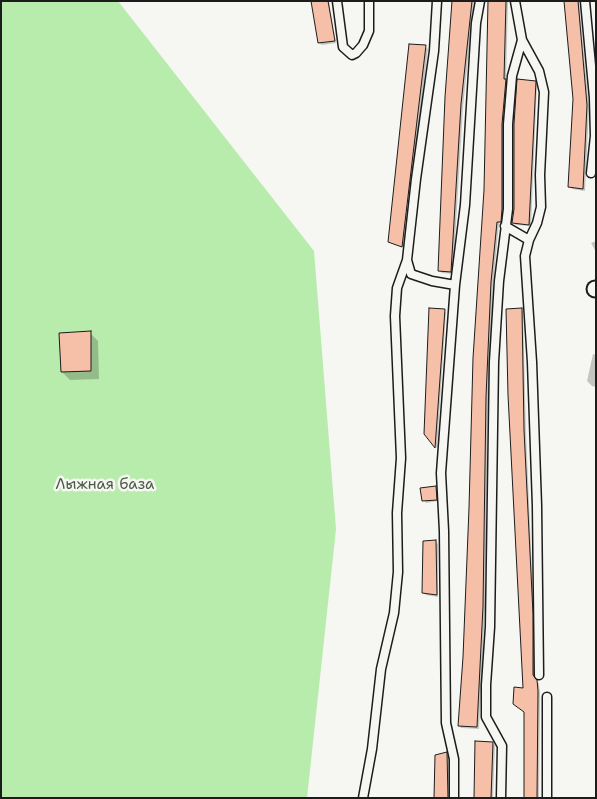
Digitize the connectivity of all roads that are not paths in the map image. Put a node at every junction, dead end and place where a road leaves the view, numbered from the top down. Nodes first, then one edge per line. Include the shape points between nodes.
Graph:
1 (337, 1) edge
2 (369, 1) edge
3 (437, 1) edge
4 (480, 1) edge
5 (515, 1) edge
6 (585, 1) edge
7 (522, 40) junction
8 (591, 173) dead end
9 (506, 226) junction
10 (529, 240) junction
11 (407, 260) junction
12 (455, 285) junction
13 (539, 675) dead end
14 (547, 697) dead end
15 (363, 798) edge
16 (454, 798) edge
17 (501, 798) edge
18 (547, 798) edge

1 - 2 lane via 343,47 352,55 363,45 369,31
3 - 11 lane via 434,51
4 - 12 lane via 465,205
5 - 7 lane
6 - 8 lane via 594,98 595,136
7 - 9 lane via 510,95
7 - 10 lane via 539,71 544,92 541,207
9 - 10 lane
9 - 17 lane via 494,362 486,709 486,717 502,746
10 - 13 lane via 525,256 537,506
11 - 12 lane via 411,274
11 - 15 lane via 397,288 395,316 401,458 397,580
12 - 16 lane via 441,473 446,723 454,759
14 - 18 lane

